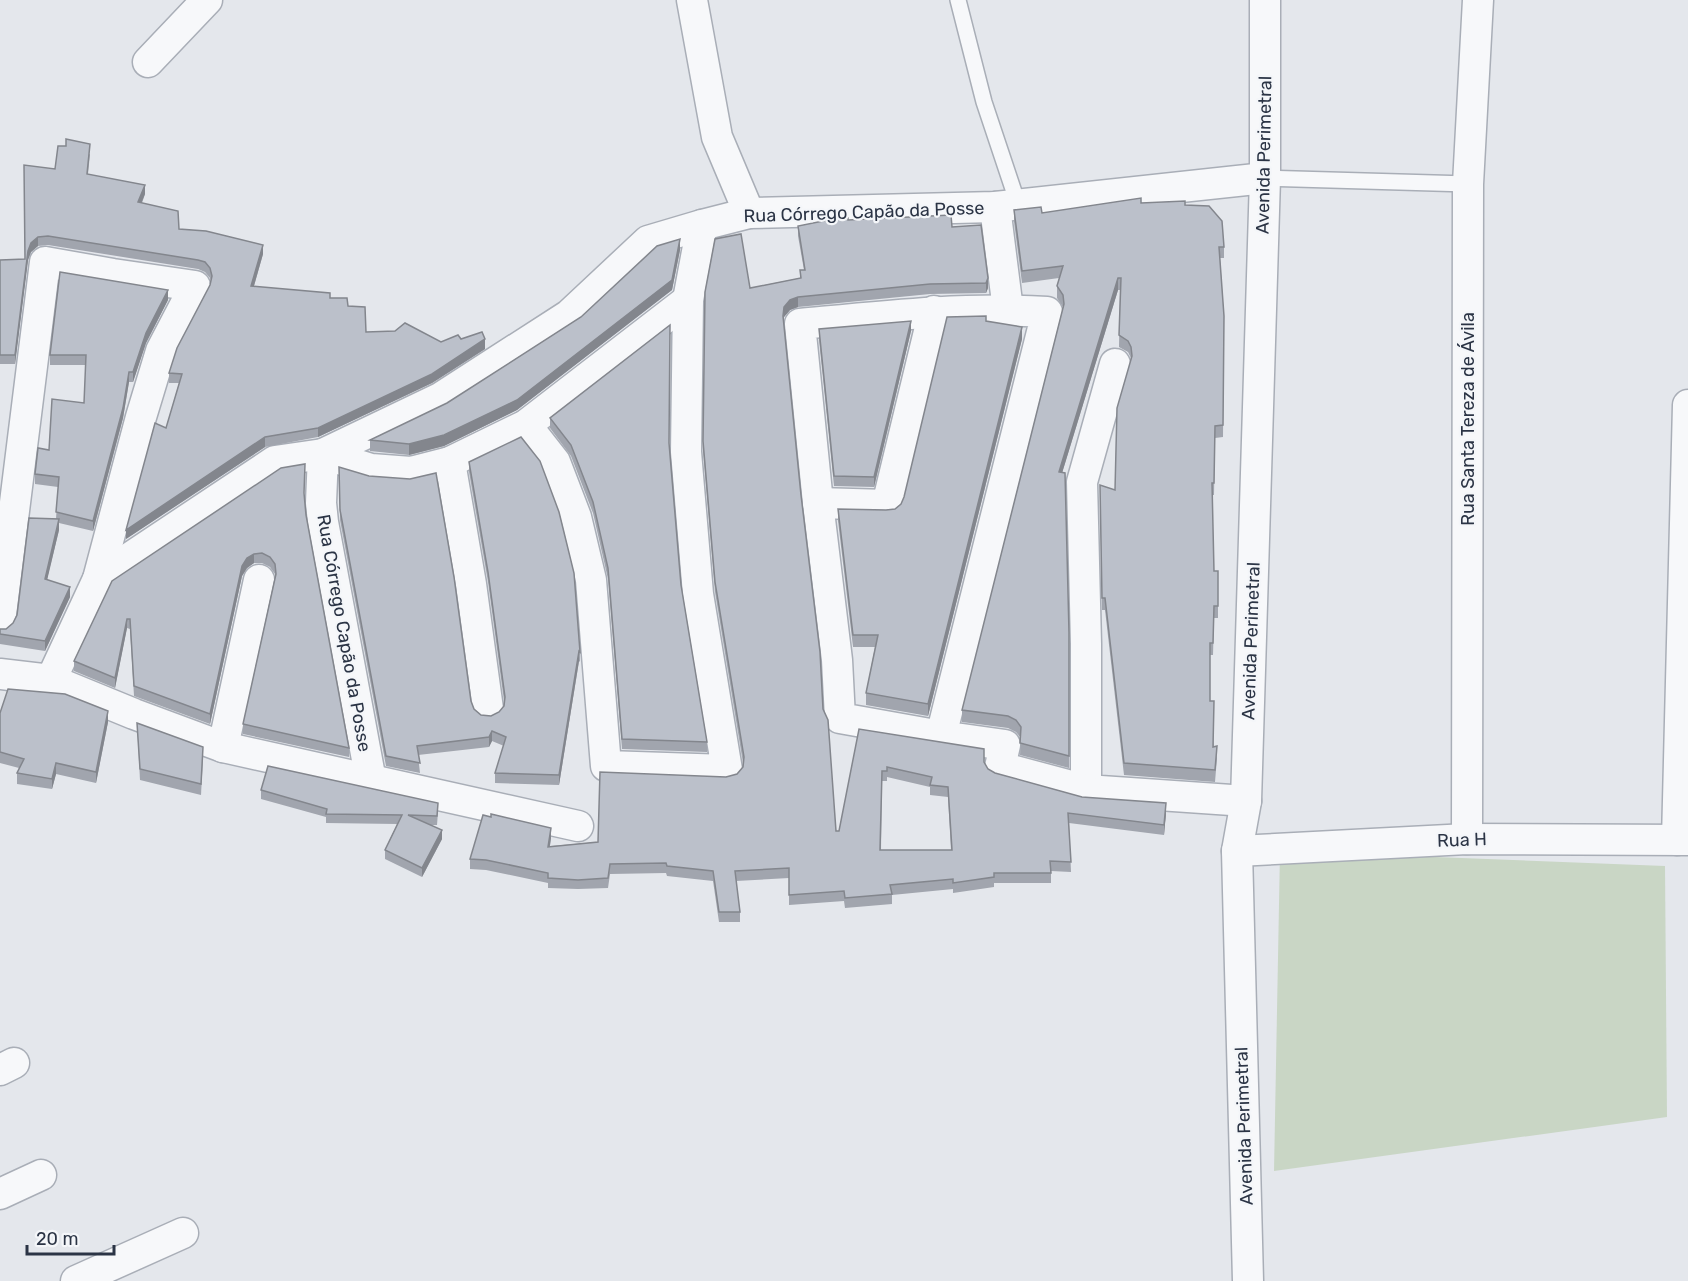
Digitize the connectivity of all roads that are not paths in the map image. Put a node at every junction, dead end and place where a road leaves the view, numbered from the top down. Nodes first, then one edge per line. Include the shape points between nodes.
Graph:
1 (207, 0) edge
2 (692, 0) edge
3 (958, 0) edge
4 (1265, 0) edge
5 (1478, 0) edge
6 (148, 62) dead end
7 (1265, 178) junction
8 (1468, 184) junction
9 (1007, 206) junction
10 (749, 213) junction
11 (702, 225) junction
12 (688, 300) junction
13 (1008, 310) junction
14 (934, 311) junction
15 (1115, 364) dead end
16 (1688, 405) edge
17 (525, 425) junction
18 (323, 454) junction
19 (450, 462) junction
20 (818, 503) junction
21 (98, 579) junction
22 (259, 580) dead end
23 (0, 623) edge
24 (0, 674) edge
25 (51, 680) junction
26 (488, 709) dead end
27 (941, 736) junction
28 (223, 747) junction
29 (371, 780) junction
30 (1086, 790) junction
31 (1246, 801) junction
32 (578, 826) dead end
33 (1467, 839) junction
34 (1682, 840) edge
35 (1236, 851) junction
36 (41, 1175) dead end
37 (0, 1194) edge
38 (183, 1233) dead end
39 (76, 1281) edge
40 (1248, 1281) edge

1 - 6 street
2 - 10 street via 717,137
3 - 9 lane
4 - 7 street, Avenida Perimetral
5 - 8 street, Rua Santa Tereza de Ávila
7 - 8 lane
7 - 9 street, Rua Córrego Capão da Posse
7 - 31 street, Avenida Perimetral
8 - 33 street, Rua Santa Tereza de Ávila
9 - 10 street, Rua Córrego Capão da Posse
9 - 13 street
10 - 11 street, Rua Córrego Capão da Posse
11 - 12 street
11 - 18 street, Rua Córrego Capão da Posse via 648,241 569,315 440,398
12 - 17 street
12 - 17 street via 686,452 698,594 727,770 606,766 591,580 579,527 555,462
13 - 14 street
13 - 27 street via 1047,312
14 - 20 street via 887,505
14 - 20 street via 800,324
15 - 30 street via 1082,482
16 - 34 street
17 - 19 street
18 - 19 street via 371,469 411,472
18 - 21 street via 275,461
18 - 29 street, Rua Córrego Capão da Posse via 323,522
19 - 26 street
20 - 27 street via 840,718
21 - 23 street via 161,351 195,286 45,262
21 - 25 street
22 - 28 street
24 - 25 street
25 - 28 street
27 - 30 street via 1005,745 1000,767
28 - 29 street
29 - 32 street
30 - 31 street
31 - 35 street, Avenida Perimetral
33 - 34 street, Rua H
33 - 35 street, Rua H
35 - 40 street, Avenida Perimetral
36 - 37 street
38 - 39 street

